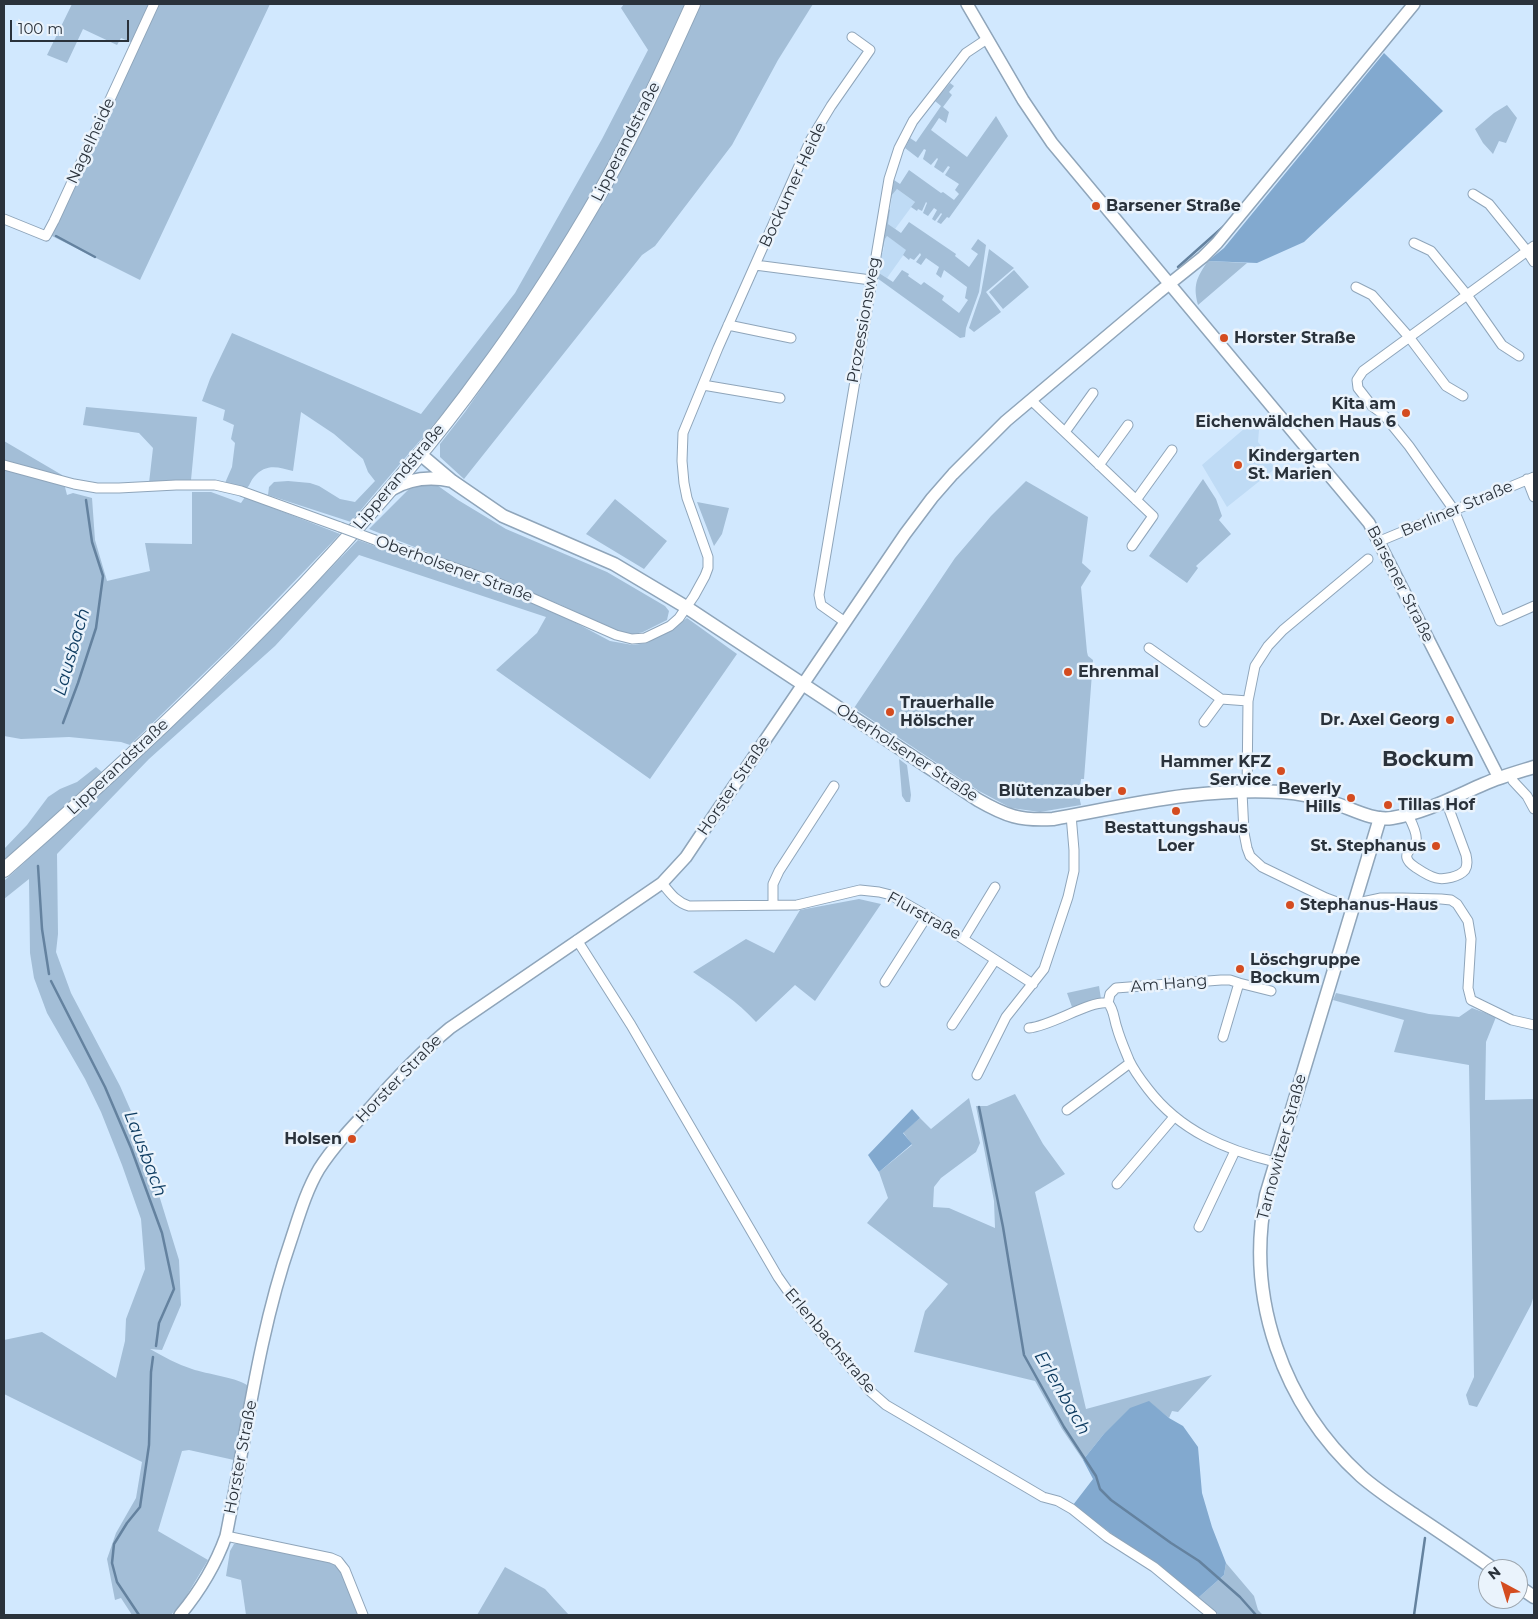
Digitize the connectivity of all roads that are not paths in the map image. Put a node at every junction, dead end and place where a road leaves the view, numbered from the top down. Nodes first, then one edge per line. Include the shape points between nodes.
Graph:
1 (154, 4) edge
2 (692, 4) edge
3 (967, 4) edge
4 (1414, 4) edge
5 (852, 37) dead end
6 (987, 39) junction
7 (1473, 194) dead end
8 (4, 219) edge
9 (1414, 243) dead end
10 (1531, 248) edge
11 (1534, 262) edge
12 (755, 265) junction
13 (871, 280) junction
14 (1170, 284) junction
15 (1356, 287) dead end
16 (1466, 295) junction
17 (728, 325) junction
18 (1409, 337) junction
19 (791, 338) dead end
20 (1519, 356) dead end
21 (703, 385) junction
22 (1093, 392) dead end
23 (1463, 396) dead end
24 (780, 398) dead end
25 (1031, 400) junction
26 (1128, 425) dead end
27 (1064, 432) junction
28 (1172, 450) dead end
29 (420, 454) junction
30 (4, 465) edge
31 (1099, 465) junction
32 (1531, 478) edge
33 (452, 481) junction
34 (392, 489) junction
35 (1534, 496) edge
36 (1136, 500) junction
37 (1454, 510) junction
38 (1380, 541) junction
39 (1132, 546) dead end
40 (1368, 559) dead end
41 (1534, 606) edge
42 (686, 607) junction
43 (845, 622) junction
44 (1149, 648) dead end
45 (803, 685) junction
46 (1221, 699) junction
47 (1248, 701) junction
48 (1204, 722) dead end
49 (1534, 767) edge
50 (1505, 776) junction
51 (834, 786) dead end
52 (1244, 792) junction
53 (1446, 802) junction
54 (1534, 809) edge
55 (1071, 815) junction
56 (1408, 815) junction
57 (1380, 818) junction
58 (4, 870) edge
59 (662, 883) junction
60 (995, 887) dead end
61 (1353, 904) junction
62 (773, 905) junction
63 (927, 916) junction
64 (964, 938) junction
65 (578, 940) junction
66 (995, 960) junction
67 (885, 982) dead end
68 (1239, 982) junction
69 (1033, 984) junction
70 (1270, 991) dead end
71 (1108, 1003) junction
72 (952, 1025) dead end
73 (1534, 1025) edge
74 (1029, 1028) dead end
75 (1223, 1037) dead end
76 (1130, 1063) junction
77 (977, 1075) dead end
78 (1067, 1110) dead end
79 (1174, 1117) junction
80 (1235, 1151) junction
81 (1275, 1162) junction
82 (1117, 1184) dead end
83 (1199, 1227) dead end
84 (226, 1536) junction
85 (1479, 1559) edge
86 (180, 1615) edge
87 (363, 1615) edge
88 (1212, 1615) edge

1 - 8 street, Nagelheide via 46,236
2 - 29 main road, Lipperandstraße via 634,128 589,213 481,377
3 - 6 street, Barsener Straße
4 - 14 street, Horster Straße via 1217,244
5 - 12 street, Bockumer Heide via 870,50 811,139
6 - 13 street, Prozessionsweg via 961,59 902,141 889,179
6 - 14 street, Barsener Straße via 1052,143
7 - 10 street via 1489,204
9 - 16 street via 1430,251
10 - 11 street
10 - 16 street
12 - 13 street, Bockumer Heide
12 - 17 street, Bockumer Heide
13 - 43 street, Prozessionsweg via 818,595 821,605
14 - 25 street, Horster Straße
14 - 38 street, Barsener Straße via 1363,515
15 - 18 street via 1372,295
16 - 18 street
16 - 20 street via 1502,345
17 - 19 street
17 - 21 street, Bockumer Heide
18 - 23 street via 1446,386
18 - 37 street via 1363,371 1356,380 1358,388 1413,451
21 - 24 street
21 - 42 street, Bockumer Heide via 683,433 682,461 687,498 708,557 708,568
22 - 27 street
25 - 27 street
25 - 43 street, Horster Straße via 972,453 932,498
26 - 31 street
27 - 31 street
28 - 36 street
29 - 33 main road, Oberholsener Straße
29 - 34 main road, Lipperandstraße
30 - 42 street, Oberholsener Straße, bridge via 98,488 215,485 241,492 498,583 632,639 645,638 670,626
31 - 36 street
32 - 35 street
32 - 37 street, Berliner Straße
33 - 34 main road via 420,478
33 - 42 main road, Oberholsener Straße via 503,516 614,564
34 - 58 main road, Lipperandstraße via 275,616 203,688
36 - 39 street via 1153,516
37 - 38 street, Berliner Straße
37 - 41 street via 1500,621
38 - 50 street, Barsener Straße
40 - 47 street via 1268,646 1255,666
42 - 45 main road, Oberholsener Straße
43 - 45 street, Horster Straße
44 - 46 street
45 - 55 main road, Oberholsener Straße via 978,800 1003,813 1035,820
45 - 59 street, Horster Straße via 686,857
46 - 47 street
46 - 48 street
47 - 52 street
49 - 50 main road
50 - 53 main road
50 - 54 street via 1522,790
51 - 62 street via 779,871 773,884
52 - 55 main road, Oberholsener Straße via 1192,794
52 - 57 main road, Oberholsener Straße via 1284,792 1307,796
52 - 61 street via 1244,833 1250,856 1262,867 1326,898 1345,905
53 - 56 main road
53 - 56 street via 1467,862 1463,872 1449,878 1427,875 1407,859 1416,842
55 - 69 street via 1074,871 1044,969
56 - 57 main road
57 - 61 main road, Tarnowitzer Straße
59 - 62 street, Flurstraße via 672,896 689,906
59 - 65 street, Horster Straße
60 - 64 street
61 - 73 street via 1381,898 1441,899 1457,904 1468,921 1471,939 1468,988 1471,1000 1512,1020
61 - 81 main road, Tarnowitzer Straße
62 - 63 street, Flurstraße via 797,905 860,890 890,895
63 - 64 street, Flurstraße
63 - 67 street
64 - 66 street, Flurstraße
65 - 84 street, Horster Straße via 437,1038 362,1116 319,1170 299,1215 273,1296
65 - 88 street, Erlenbachstraße via 778,1277 870,1391 886,1405 1043,1497 1072,1508 1107,1537 1154,1567
66 - 69 street, Flurstraße
66 - 72 street
68 - 70 street, Am Hang
68 - 71 street, Am Hang via 1221,980 1116,988
68 - 75 street
69 - 77 street via 1006,1017
71 - 74 street via 1090,1006
71 - 76 street, Am Hang
76 - 78 street
76 - 79 street, Am Hang via 1152,1094
79 - 80 street, Am Hang via 1202,1136
79 - 82 street
80 - 81 street, Am Hang
80 - 83 street
81 - 85 main road, Tarnowitzer Straße via 1262,1214 1261,1271 1273,1339 1299,1399 1326,1438 1361,1476
84 - 86 street, Horster Straße via 221,1551
84 - 87 street via 338,1561 345,1570

